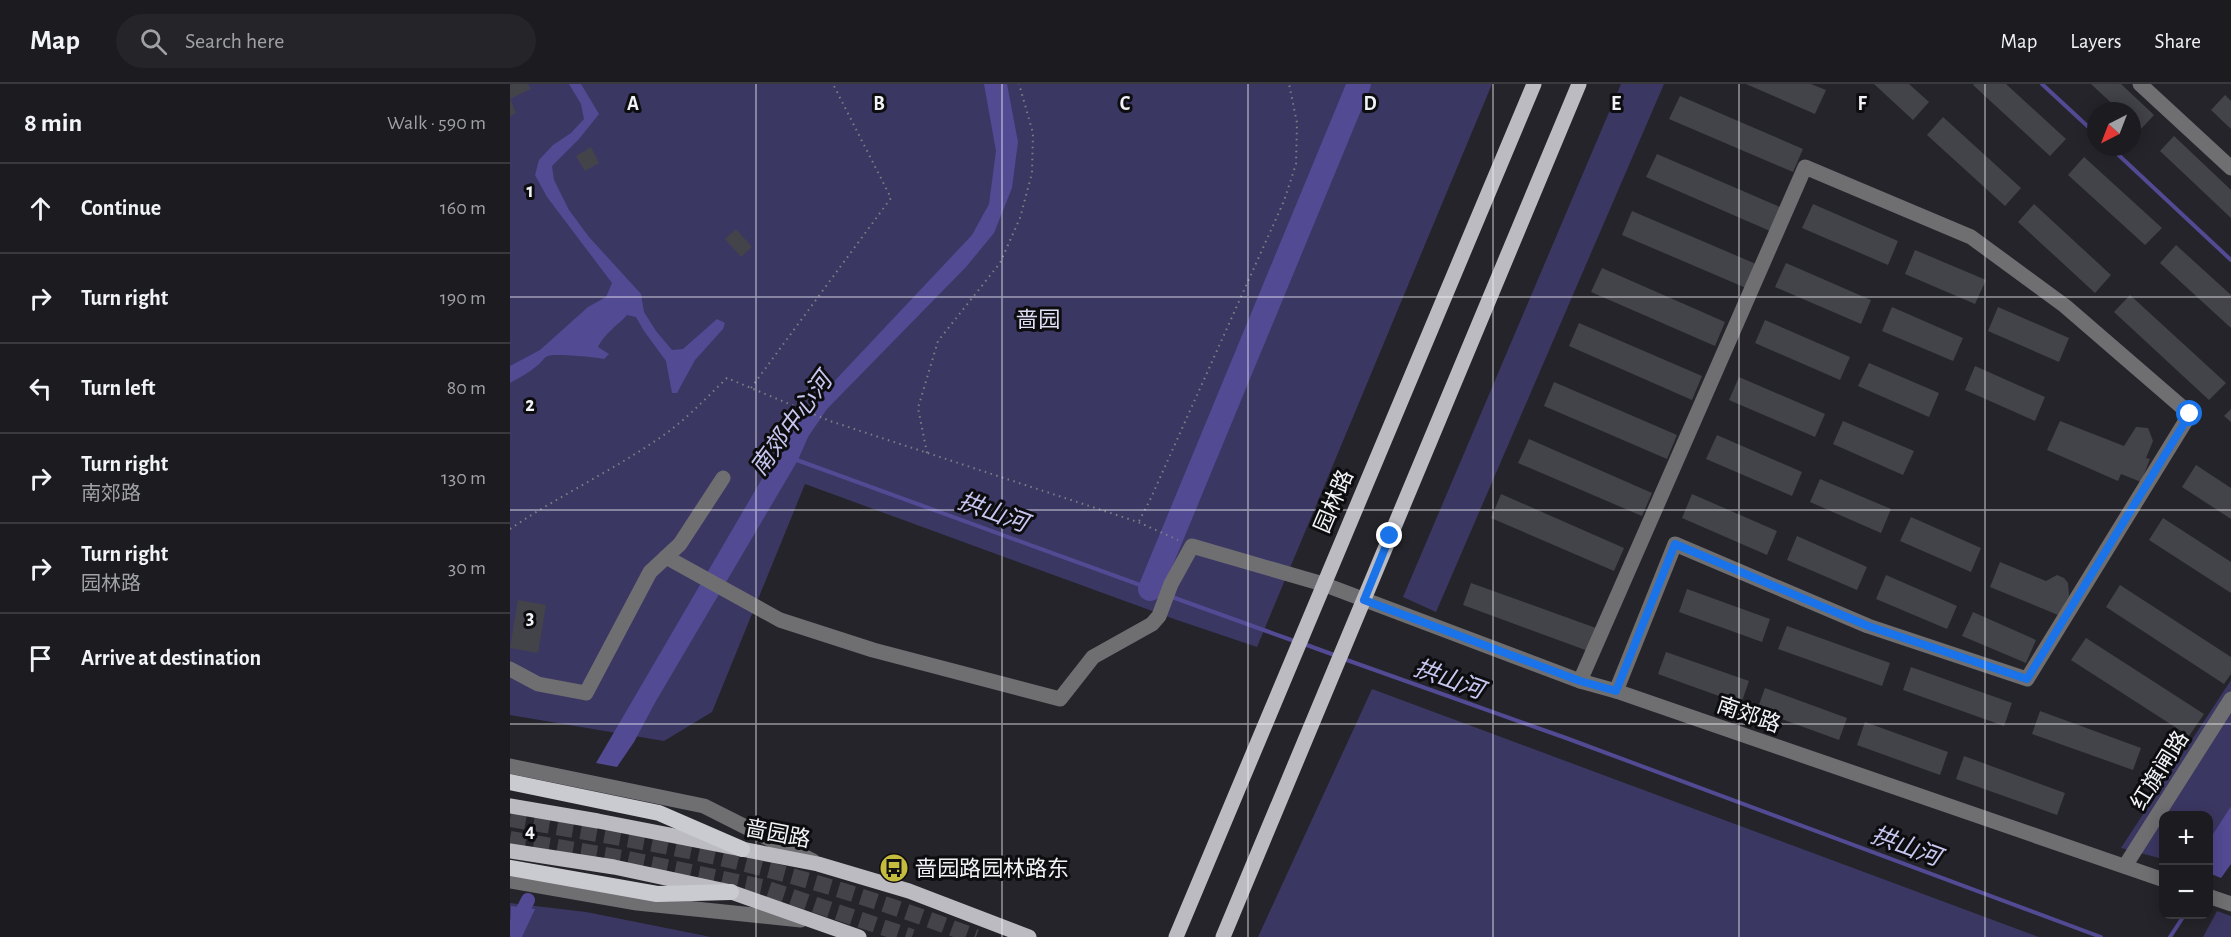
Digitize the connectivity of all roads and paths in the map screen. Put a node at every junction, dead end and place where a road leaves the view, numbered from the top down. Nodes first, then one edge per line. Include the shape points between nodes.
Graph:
1 (833, 84) edge
2 (1020, 84) edge
3 (1288, 84) edge
4 (1534, 84) edge
5 (1580, 84) edge
6 (2140, 84) edge
7 (2231, 168) edge
8 (752, 388) junction
9 (927, 453) junction
10 (723, 478) dead end
11 (1138, 522) junction
12 (510, 529) edge
13 (1192, 546) junction
14 (666, 556) junction
15 (1323, 584) junction
16 (1364, 600) junction
17 (510, 669) edge
18 (1580, 681) junction
19 (1616, 691) junction
20 (2231, 699) edge
21 (510, 766) edge
22 (510, 782) edge
23 (510, 806) edge
24 (742, 849) junction
25 (510, 851) edge
26 (818, 864) junction
27 (2125, 866) junction
28 (510, 868) edge
29 (2159, 878) edge
30 (510, 881) edge
31 (731, 892) junction
32 (2213, 898) edge
33 (2231, 904) edge
34 (816, 921) junction
35 (859, 937) edge
36 (1029, 937) edge
37 (1176, 937) edge
38 (1223, 937) edge

1 - 8 path via 891,198
2 - 9 path via 1033,133 1032,173 1020,218 1000,263 938,341 918,408
3 - 11 path via 1297,123 1296,164 1287,192
4 - 15 main road, 园林路
5 - 16 main road
6 - 7 street
8 - 9 path via 830,421
8 - 12 path via 727,378 657,440
9 - 11 path
10 - 14 street via 680,544
11 - 13 path
13 - 14 street via 1171,584 1160,616 1093,657 1060,699 873,650 780,620
13 - 15 street, 南郊路
14 - 17 street via 650,572 586,693 538,684
15 - 16 street, 南郊路
15 - 37 main road, 园林路
16 - 18 street, 南郊路
16 - 38 main road
18 - 19 street, 南郊路
18 - 19 street via 1805,167 1971,237 2065,306 2190,414 2027,679 1868,626 1675,544
19 - 27 street, 南郊路
20 - 27 street, 红旗闸路
21 - 26 street via 704,806
22 - 24 highway via 659,813
23 - 24 main road, 啬园路
24 - 26 main road, 啬园路
25 - 31 main road via 614,867
26 - 36 main road, 啬园路 via 909,891
27 - 29 street, 南郊路
28 - 31 highway via 657,894
30 - 34 street via 637,903
31 - 34 main road
32 - 33 street
34 - 35 main road

